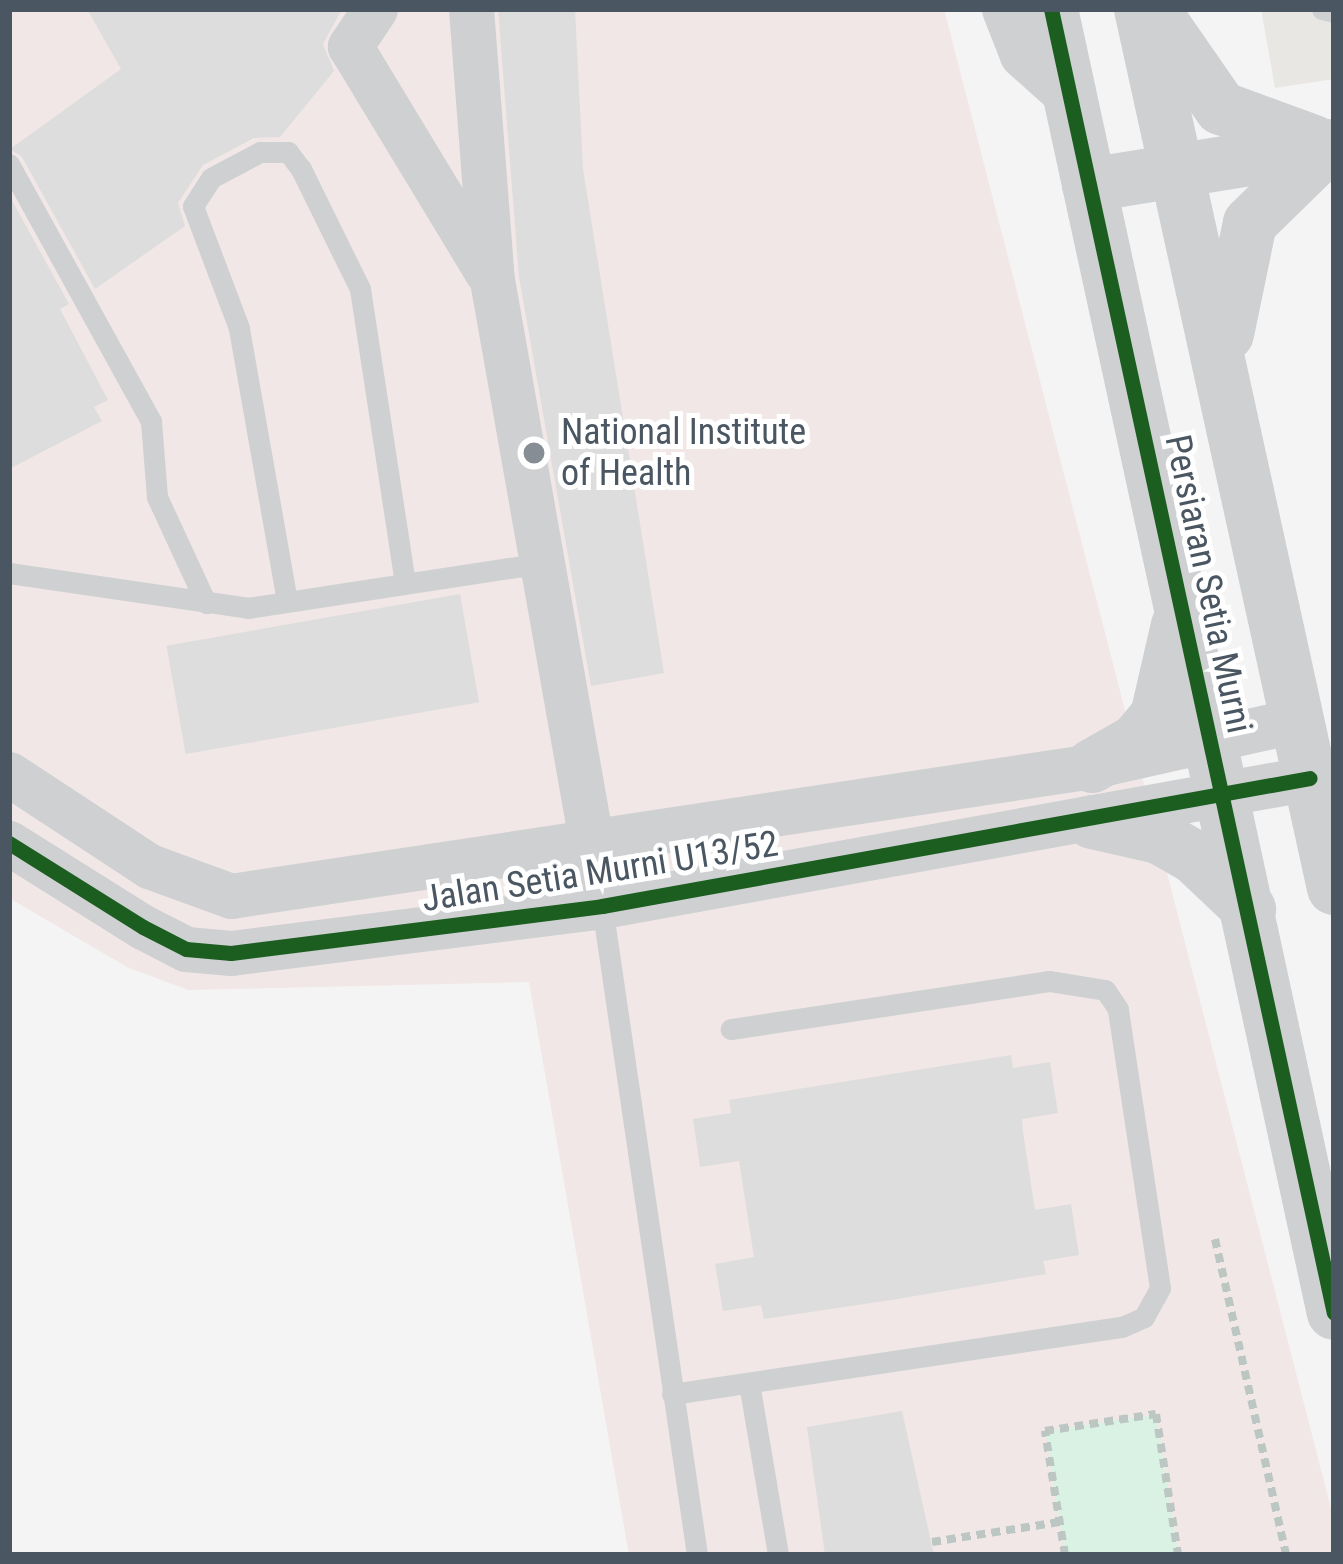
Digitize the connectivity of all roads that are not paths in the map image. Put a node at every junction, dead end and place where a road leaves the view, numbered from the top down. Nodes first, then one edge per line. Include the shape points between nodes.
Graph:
1 (472, 9) edge
2 (1004, 9) edge
3 (1051, 9) edge
4 (1141, 9) edge
5 (1154, 9) edge
6 (1322, 9) edge
7 (1334, 12) edge
8 (362, 27) edge
9 (1070, 98) junction
10 (1332, 145) edge
11 (9, 164) edge
12 (1179, 170) junction
13 (1089, 184) junction
14 (492, 280) junction
15 (1221, 381) junction
16 (542, 562) junction
17 (9, 573) edge
18 (405, 583) junction
19 (1181, 597) junction
20 (287, 602) junction
21 (206, 604) junction
22 (1297, 720) junction
23 (1211, 740) junction
24 (1092, 766) junction
25 (9, 774) edge
26 (1310, 778) junction
27 (1223, 797) junction
28 (1092, 822) junction
29 (9, 843) edge
30 (591, 843) junction
31 (1334, 888) edge
32 (602, 906) junction
33 (1249, 909) junction
34 (731, 1029) dead end
35 (1334, 1312) edge
36 (749, 1383) junction
37 (672, 1394) junction
38 (697, 1555) edge
39 (778, 1555) edge

1 - 14 street
2 - 9 street via 1022,55
3 - 9 street, Persiaran Setia Murni
4 - 12 street, Persiaran Setia Murni
5 - 10 street via 1221,108 1261,128
6 - 7 lane
8 - 14 street
9 - 13 street, Persiaran Setia Murni
10 - 12 street
10 - 15 street via 1250,224 1235,266
11 - 21 lane via 151,421 157,497
12 - 13 street
12 - 15 street, Persiaran Setia Murni
13 - 19 street, Persiaran Setia Murni
14 - 16 street
15 - 22 street, Persiaran Setia Murni
16 - 18 lane
16 - 30 street
17 - 21 lane
18 - 20 lane
18 - 20 lane via 360,289 301,169 288,152 260,152 211,178 193,206 239,328
19 - 23 street, Persiaran Setia Murni
19 - 24 street via 1157,716 1136,741
20 - 21 lane
22 - 23 street, Jalan Setia Murni U13/52
22 - 26 street, Persiaran Setia Murni
23 - 24 street, Jalan Setia Murni U13/52
23 - 27 street, Persiaran Setia Murni
24 - 30 street, Jalan Setia Murni U13/52
25 - 30 street, Jalan Setia Murni U13/52 via 149,866 231,896
26 - 27 street, Jalan Setia Murni U13/52
26 - 31 street, Persiaran Setia Murni
27 - 28 street, Jalan Setia Murni U13/52
27 - 33 street, Persiaran Setia Murni
28 - 32 street, Jalan Setia Murni U13/52
28 - 33 street via 1159,837 1195,857
29 - 32 street, Jalan Setia Murni U13/52 via 186,949 296,948
30 - 32 street
32 - 37 lane
33 - 35 street, Persiaran Setia Murni
34 - 36 lane via 1049,981 1105,991 1118,1009 1161,1273 1157,1302 1122,1328
36 - 37 lane
36 - 39 lane
37 - 38 lane

